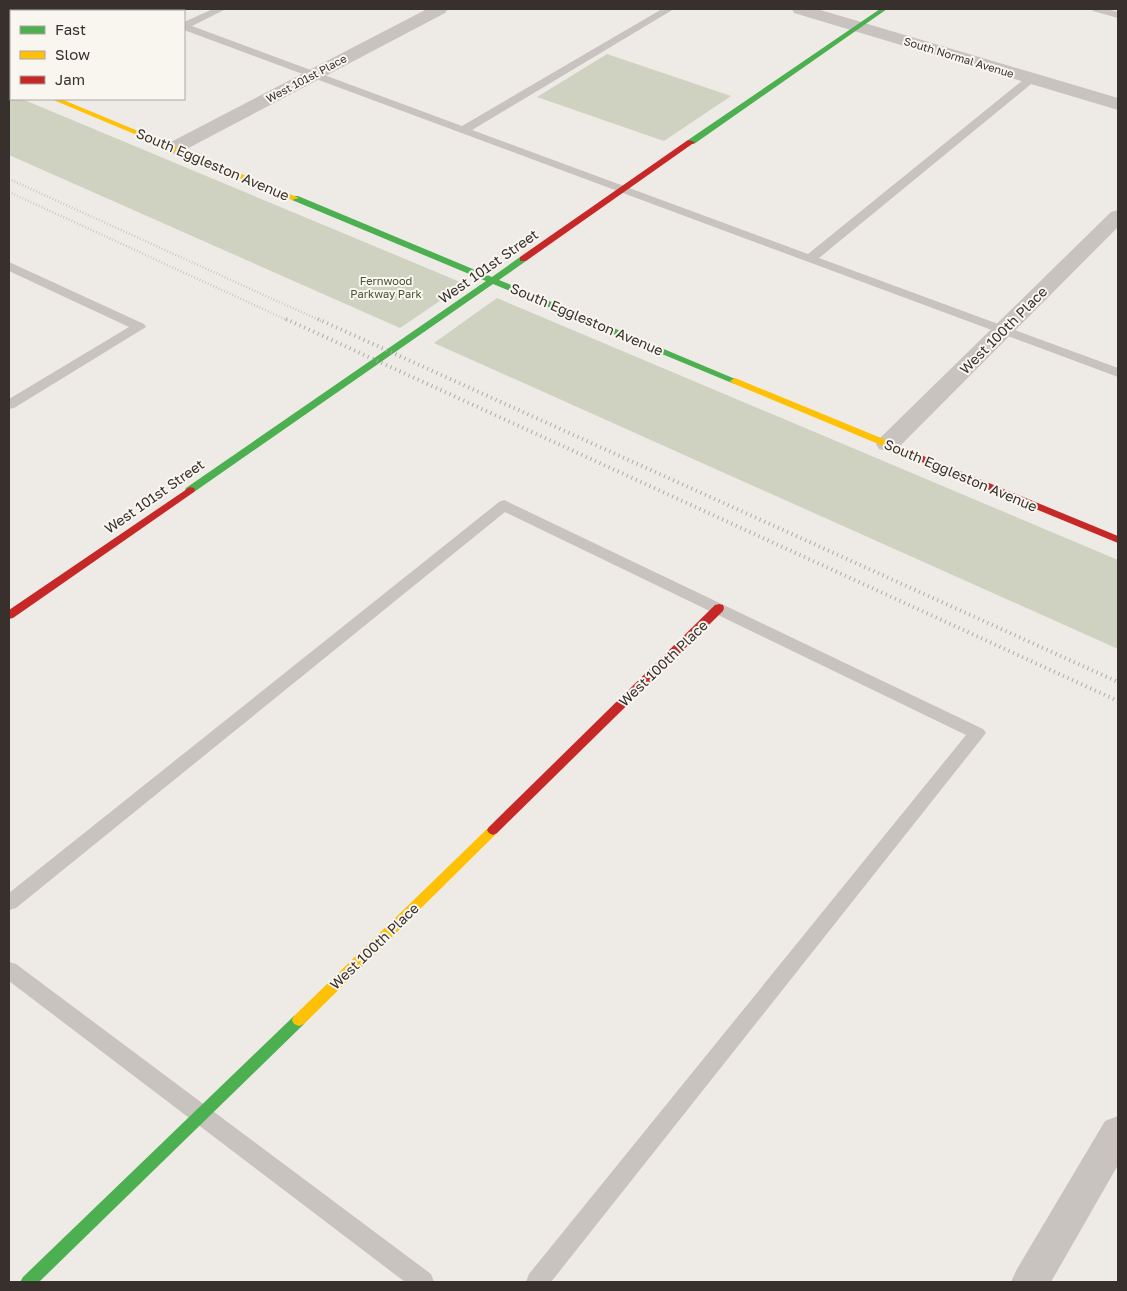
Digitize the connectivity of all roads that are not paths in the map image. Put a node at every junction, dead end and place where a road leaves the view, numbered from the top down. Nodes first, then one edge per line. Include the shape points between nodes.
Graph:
1 (221, 9) edge
2 (439, 9) edge
3 (668, 9) edge
4 (800, 9) edge
5 (884, 9) edge
6 (1097, 9) edge
7 (1118, 15) edge
8 (859, 26) junction
9 (185, 27) edge
10 (185, 27) edge
11 (313, 75) junction
12 (1032, 78) junction
13 (57, 100) edge
14 (1118, 104) edge
15 (463, 130) junction
16 (174, 148) junction
17 (624, 190) junction
18 (1118, 216) edge
19 (810, 259) junction
20 (9, 266) edge
21 (493, 280) junction
22 (1003, 330) junction
23 (1118, 373) edge
24 (9, 404) edge
25 (888, 444) junction
26 (1118, 540) edge
27 (719, 608) junction
28 (9, 615) edge
29 (9, 903) edge
30 (9, 970) edge
31 (202, 1116) junction
32 (1118, 1132) edge
33 (28, 1282) edge
34 (423, 1282) edge
35 (537, 1282) edge
36 (1030, 1282) edge

1 - 9 lane
2 - 11 street, West 101st Place
3 - 15 lane
4 - 8 street, South Normal Avenue
5 - 8 street, West 101st Street
6 - 7 lane
8 - 12 street, South Normal Avenue
8 - 17 street, West 101st Street
10 - 11 lane
11 - 15 lane
11 - 16 street, West 101st Place
12 - 14 street, South Normal Avenue
12 - 19 lane
13 - 16 street, South Eggleston Avenue
15 - 17 lane
16 - 21 street, South Eggleston Avenue
17 - 19 lane
17 - 21 street, West 101st Street
18 - 22 street, West 100th Place
19 - 22 lane
20 - 24 lane via 139,327
21 - 25 street, South Eggleston Avenue
21 - 28 street, West 101st Street
22 - 23 lane
22 - 25 street, West 100th Place
25 - 26 street, South Eggleston Avenue
27 - 29 lane via 504,505
27 - 31 street, West 100th Place
27 - 35 lane via 977,733
30 - 31 lane
31 - 33 street, West 100th Place
31 - 34 lane
32 - 36 street

